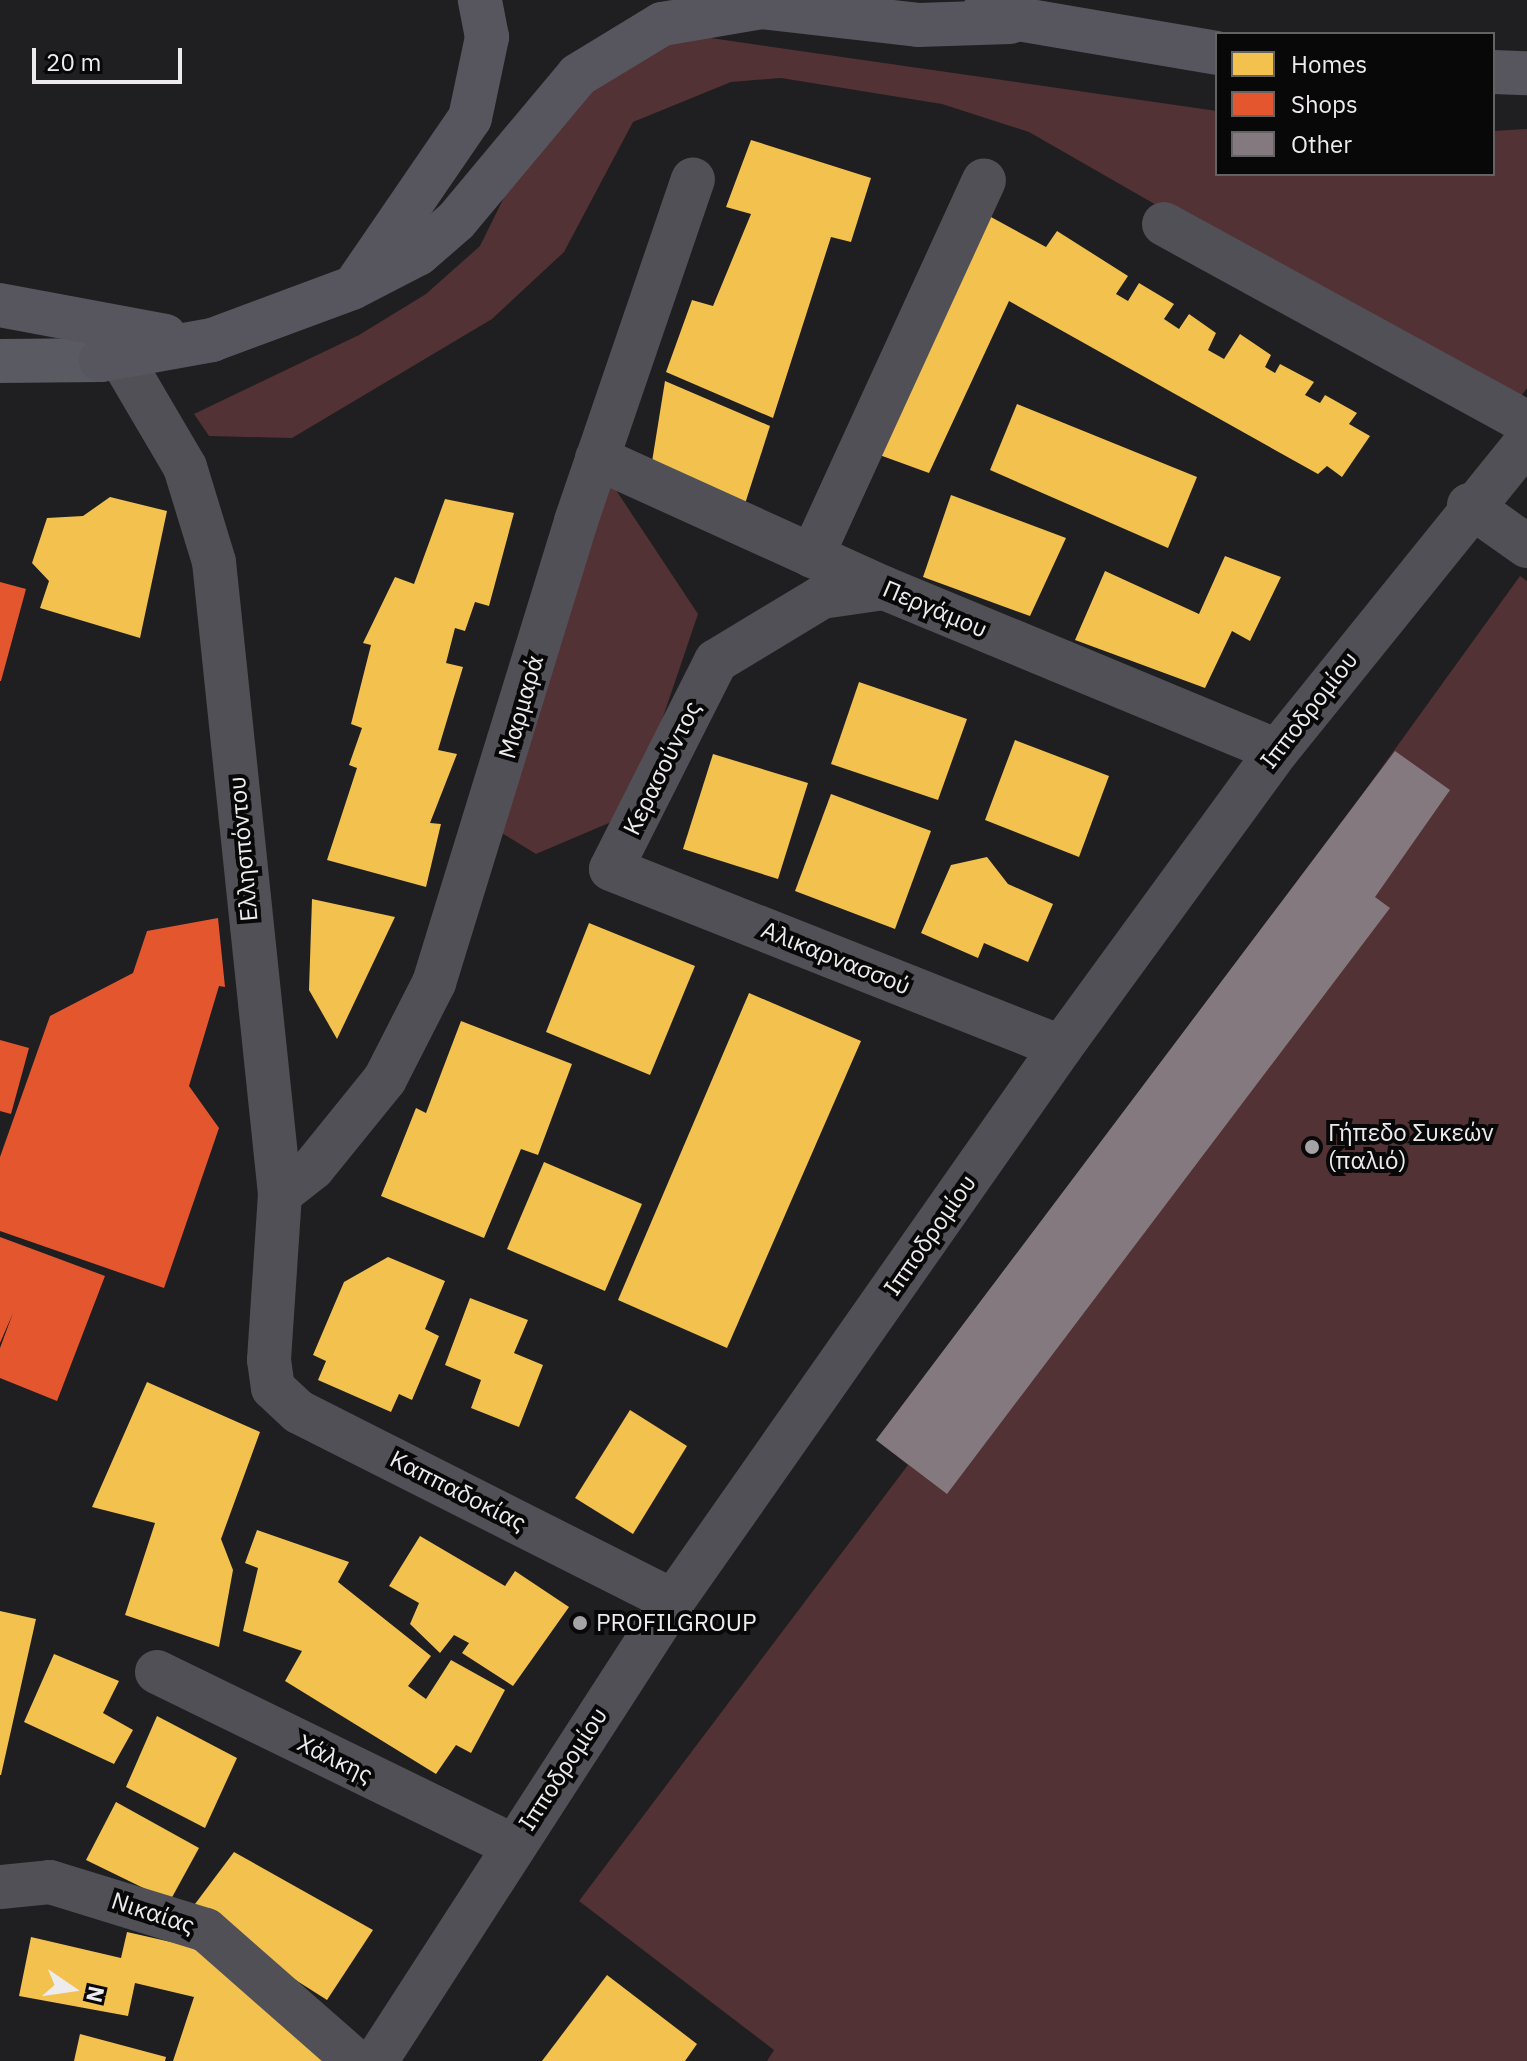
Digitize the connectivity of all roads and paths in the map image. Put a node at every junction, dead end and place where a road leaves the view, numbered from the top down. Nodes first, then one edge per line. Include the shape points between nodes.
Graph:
1 (480, 0) edge
2 (942, 0) edge
3 (1010, 22) junction
4 (1215, 53) edge
5 (1495, 72) edge
6 (1527, 73) edge
7 (693, 179) dead end
8 (984, 180) dead end
9 (1164, 224) dead end
10 (352, 288) junction
11 (0, 305) edge
12 (212, 340) junction
13 (111, 359) junction
14 (0, 361) edge
15 (1527, 423) edge
16 (1527, 441) edge
17 (597, 458) junction
18 (1469, 505) junction
19 (1527, 546) edge
20 (812, 556) junction
21 (884, 588) junction
22 (1277, 751) junction
23 (611, 869) joint
24 (1061, 1047) junction
25 (280, 1194) junction
26 (269, 1360) joint
27 (673, 1601) junction
28 (157, 1672) dead end
29 (513, 1846) junction
30 (0, 1887) edge
31 (355, 2061) edge
32 (376, 2061) edge

1 - 10 highway via 487,37 470,118
2 - 3 highway
3 - 4 highway
3 - 10 highway via 918,25 761,7 662,24 578,75 456,221 418,254
5 - 6 highway
7 - 17 street, Μαρμαρά
8 - 20 street
9 - 15 street
10 - 12 highway
11 - 12 highway via 127,333
12 - 13 highway
13 - 14 main road
13 - 25 street, Ελλησπόντου via 185,467 214,562
16 - 18 street, Ιπποδρομίου
17 - 20 street, Περγάμου
17 - 25 street, Μαρμαρά via 434,983 385,1079 313,1168
18 - 19 street
18 - 22 street, Ιπποδρομίου
20 - 21 street, Περγάμου
21 - 22 street, Περγάμου
21 - 23 street, Κερασούντος via 822,597 716,661
22 - 24 street, Ιπποδρομίου
23 - 24 street, Αλικαρνασσού
24 - 27 street, Ιπποδρομίου
25 - 26 street, Ελλησπόντου
26 - 27 street, Καππαδοκίας via 273,1388 299,1412
27 - 29 street, Ιπποδρομίου
28 - 29 street, Χάλκης
29 - 32 street, Ιπποδρομίου
30 - 31 street, Νικαίας via 50,1882 206,1930

